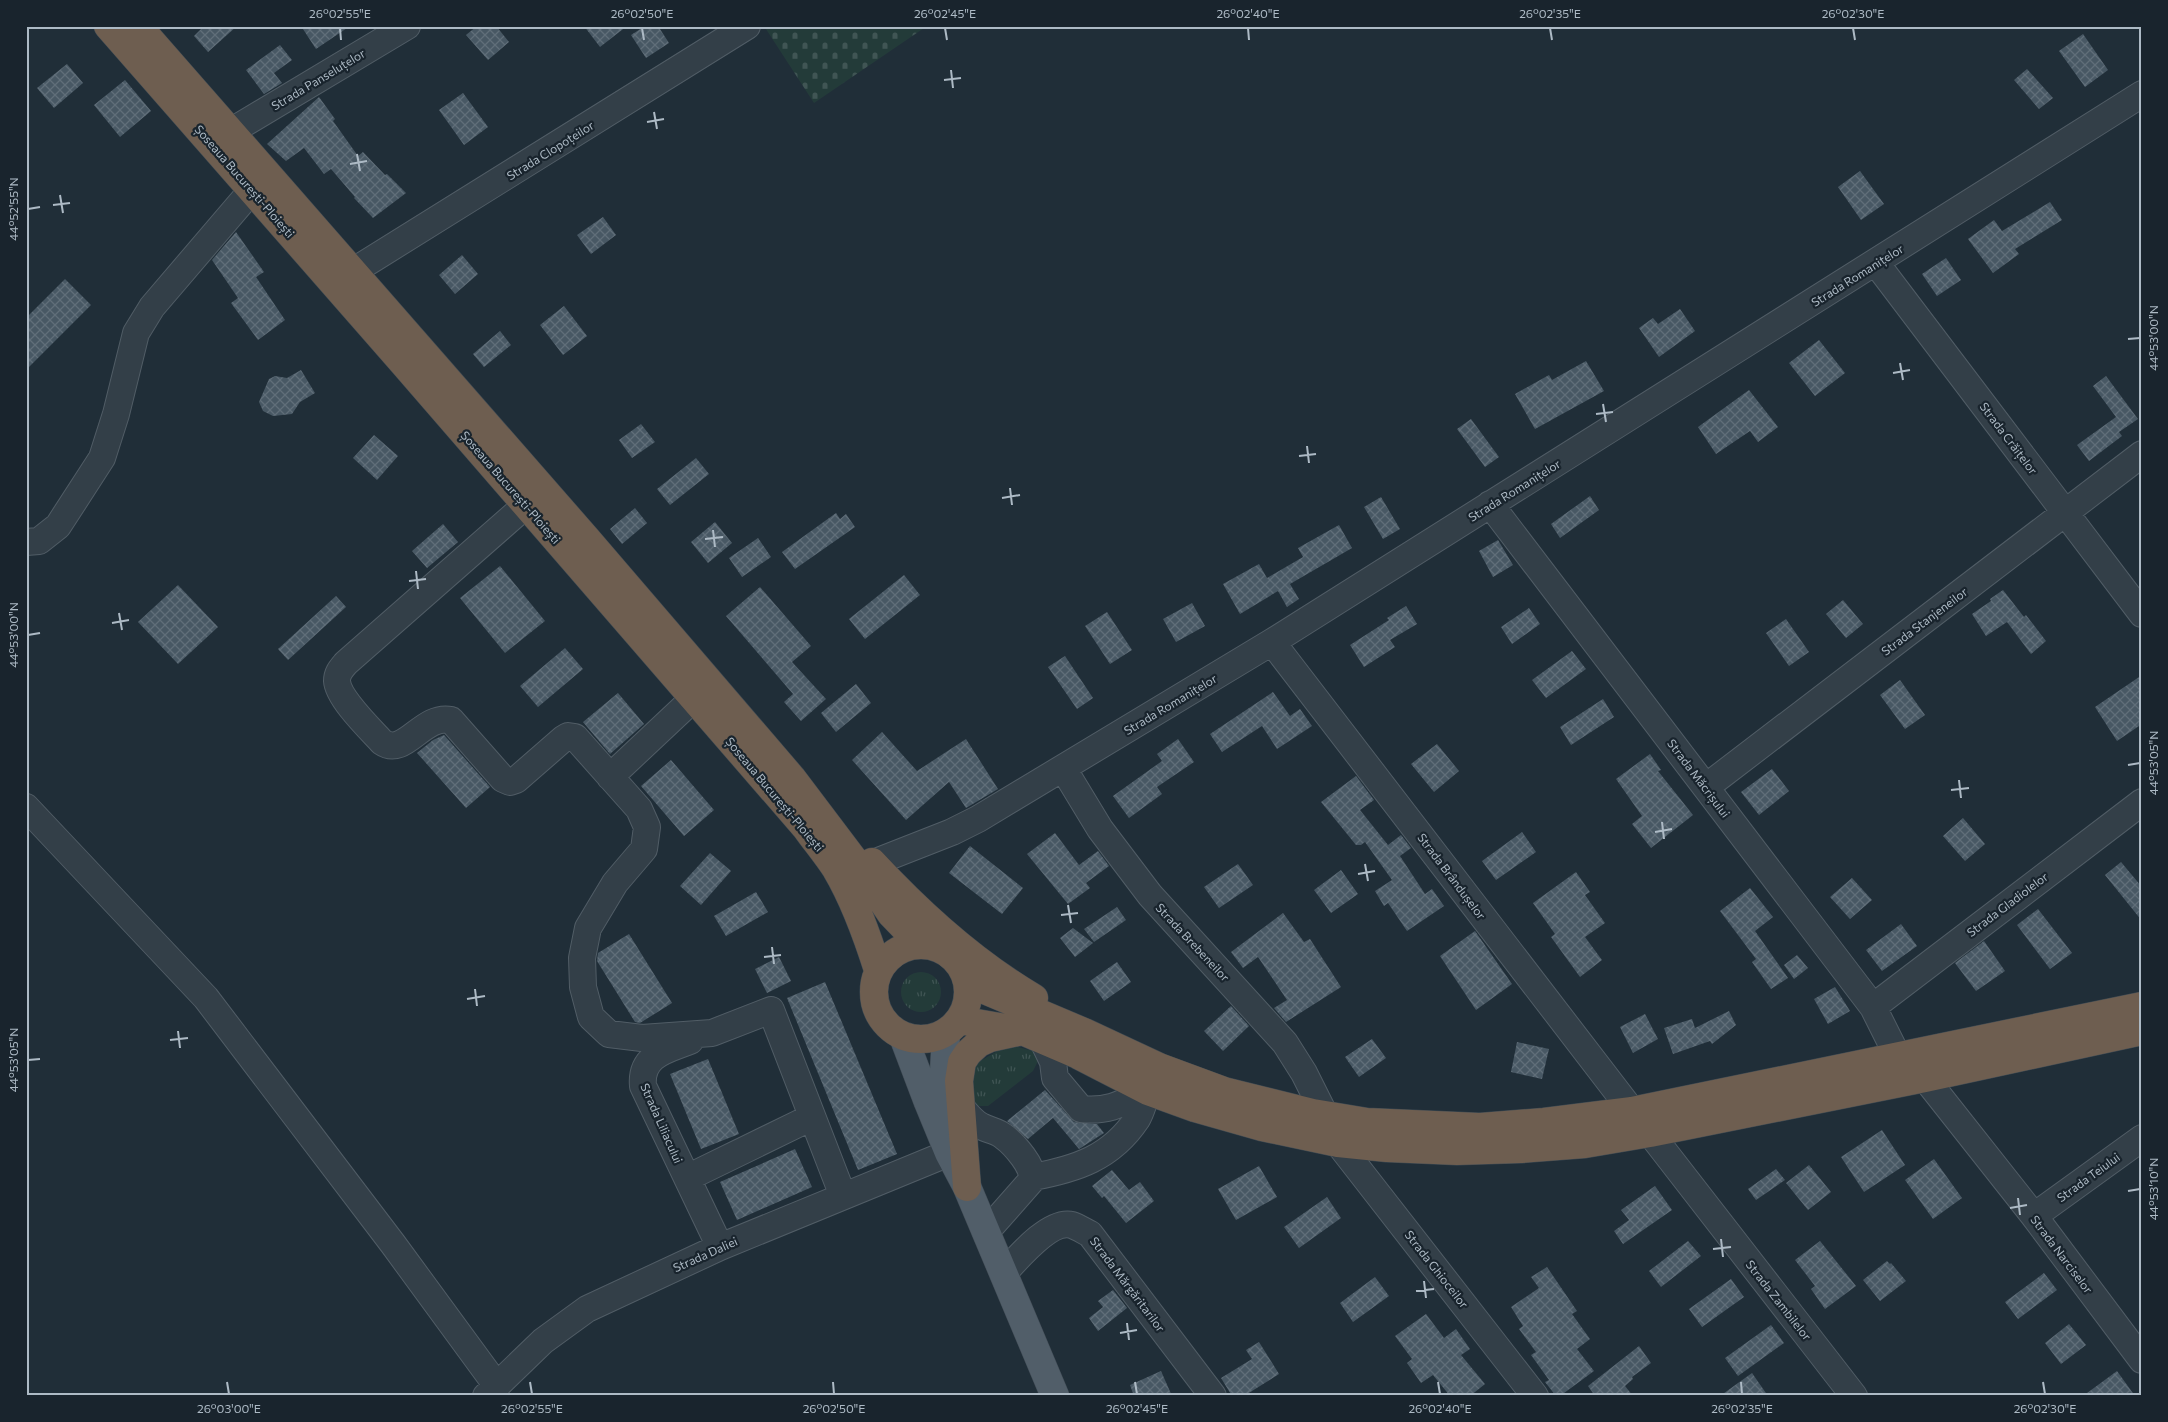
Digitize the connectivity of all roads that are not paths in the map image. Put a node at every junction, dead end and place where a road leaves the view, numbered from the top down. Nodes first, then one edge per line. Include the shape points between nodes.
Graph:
1 (108, 26) edge
2 (138, 26) edge
3 (407, 26) edge
4 (747, 26) edge
5 (2142, 94) edge
6 (230, 132) junction
7 (252, 190) junction
8 (1876, 263) junction
9 (352, 272) junction
10 (2142, 454) edge
11 (1490, 504) junction
12 (526, 505) junction
13 (2066, 512) junction
14 (26, 542) edge
15 (2142, 614) edge
16 (1272, 642) junction
17 (693, 699) junction
18 (1063, 768) junction
19 (610, 776) junction
20 (792, 778) junction
21 (1706, 787) junction
22 (2142, 802) edge
23 (26, 807) edge
24 (873, 863) junction
25 (920, 944) junction
26 (878, 970) junction
27 (968, 983) junction
28 (2142, 1006) edge
29 (1873, 1007) junction
30 (952, 1026) junction
31 (2142, 1032) edge
32 (712, 1033) junction
33 (1032, 1035) junction
34 (903, 1036) junction
35 (1108, 1044) junction
36 (1898, 1057) junction
37 (1925, 1078) junction
38 (1148, 1091) junction
39 (961, 1107) junction
40 (1632, 1111) junction
41 (1325, 1115) junction
42 (812, 1117) junction
43 (1650, 1132) junction
44 (2142, 1138) edge
45 (1338, 1143) junction
46 (949, 1152) junction
47 (1033, 1177) junction
48 (687, 1178) junction
49 (967, 1187) junction
50 (843, 1196) junction
51 (2034, 1216) junction
52 (986, 1232) junction
53 (720, 1247) junction
54 (1004, 1273) junction
55 (2142, 1360) edge
56 (492, 1391) edge
57 (1056, 1396) edge
58 (1213, 1396) edge
59 (1535, 1396) edge
60 (1854, 1396) edge

1 - 7 highway, Șoseaua București-Ploiești
2 - 6 highway, Șoseaua București-Ploiești
3 - 6 street, Strada Panseluțelor
4 - 9 street, Strada Clopoțeilor
5 - 8 street, Strada Romanițelor
6 - 9 highway, Șoseaua București-Ploiești
7 - 12 highway, Șoseaua București-Ploiești
7 - 14 street via 152,307 136,333 102,458 58,526 39,541
8 - 11 street, Strada Romanițelor
8 - 13 street, Strada Crăițelor
9 - 20 highway, Șoseaua București-Ploiești
10 - 13 street, Strada Stanjeneilor
11 - 16 street, Strada Romanițelor
11 - 21 street, Strada Măcrișului
12 - 17 highway, Șoseaua București-Ploiești
12 - 19 street via 346,663 339,672 340,692 389,747 397,747 430,722 441,718 451,720 503,779 510,782 568,736 575,737
13 - 15 street, Strada Crăițelor
13 - 21 street, Strada Stanjeneilor
16 - 18 street, Strada Romanițelor
16 - 40 street, Strada Brândușelor
17 - 19 street
17 - 26 highway, Șoseaua București-Ploiești via 775,791 836,869 852,899
18 - 24 street, Strada Romanițelor via 978,820
18 - 41 street, Strada Brebeneilor via 1100,829 1150,895 1284,1043 1304,1073
19 - 32 street via 639,809 647,827 644,849 615,883 588,928 582,958 583,987 591,1016 609,1034 642,1038
20 - 24 highway
20 - 25 highway, Șoseaua București-Ploiești via 891,914
21 - 29 street, Strada Măcrișului
22 - 29 street, Strada Gladiolelor
23 - 56 street via 206,998 393,1244
24 - 35 highway via 942,931 993,972
25 - 26 highway via 896,951
25 - 27 highway via 937,947 951,955 962,968
26 - 34 highway via 873,985 879,1016 889,1028
27 - 30 highway via 967,1002
27 - 35 highway
28 - 36 highway
29 - 36 street, Strada Măcrișului
30 - 33 highway
30 - 34 highway via 932,1038 917,1040
30 - 49 main road via 944,1074
31 - 37 highway
32 - 42 street via 771,1010
32 - 48 street, Strada Liliacului via 653,1057 642,1076 643,1086
33 - 38 highway
33 - 38 street via 1053,1062 1055,1078 1081,1110 1112,1108
33 - 39 highway via 990,1038 968,1053 962,1062 959,1082
34 - 46 main road
35 - 41 highway via 1224,1091
36 - 40 highway
37 - 43 highway
37 - 51 street, Strada Narciselor
38 - 45 highway via 1262,1127
38 - 47 street via 1138,1118 1095,1160 1069,1170
39 - 47 street via 981,1126 1002,1135 1022,1156
39 - 49 highway
40 - 41 highway via 1480,1127 1367,1122
42 - 48 street
42 - 50 street
43 - 45 highway via 1585,1144 1521,1149 1457,1151
43 - 60 street, Strada Zambilelor
44 - 51 street, Strada Teiului
45 - 59 street, Strada Ghioceilor
46 - 49 main road
46 - 50 street, Strada Daliei
47 - 52 street
48 - 53 street, Strada Liliacului
49 - 52 main road
50 - 53 street, Strada Daliei
51 - 55 street, Strada Narciselor
52 - 54 main road
53 - 56 street, Strada Daliei via 588,1309 543,1340
54 - 57 main road
54 - 58 street, Strada Mărgăritarilor via 1049,1230 1070,1224 1090,1234

